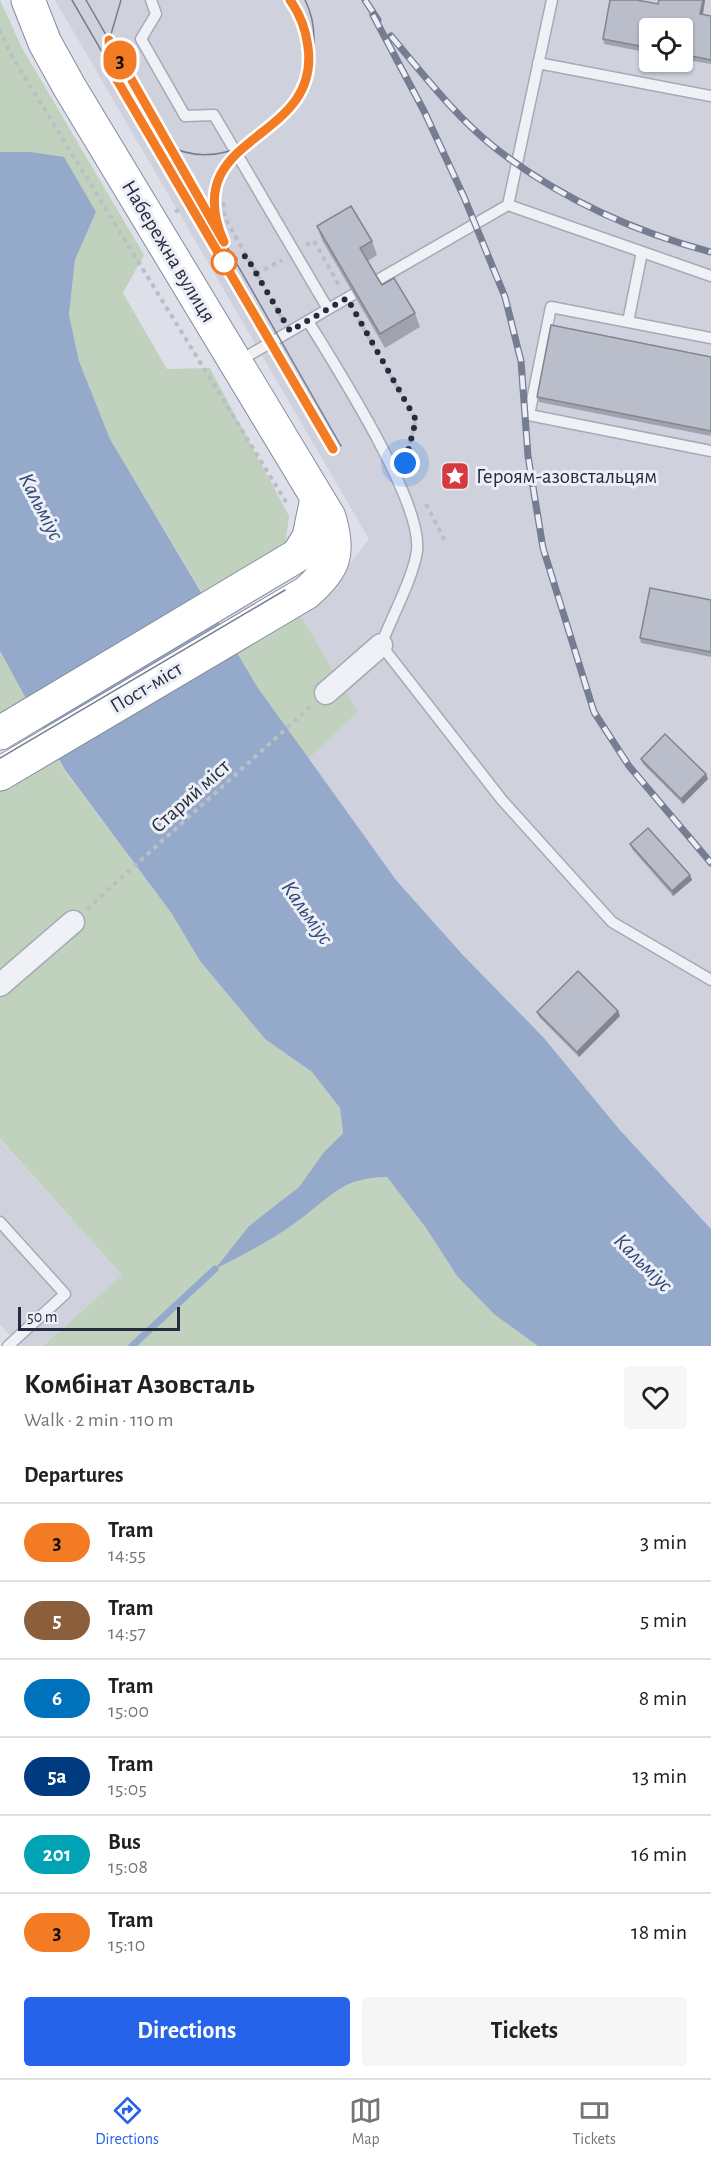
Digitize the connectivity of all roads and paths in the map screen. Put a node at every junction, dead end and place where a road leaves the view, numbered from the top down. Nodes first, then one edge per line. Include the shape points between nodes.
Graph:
1 (28, 0) edge
2 (151, 0) edge
3 (552, 0) edge
4 (0, 29) edge
5 (538, 63) junction
6 (711, 96) edge
7 (213, 198) dead end
8 (508, 205) junction
9 (314, 241) dead end
10 (642, 252) junction
11 (711, 276) edge
12 (376, 281) edge
13 (350, 296) junction
14 (328, 309) junction
15 (308, 321) junction
16 (628, 322) junction
17 (290, 331) junction
18 (711, 338) edge
19 (236, 363) junction
20 (711, 451) edge
21 (405, 463) dead end
22 (301, 501) junction
23 (425, 502) dead end
24 (445, 541) dead end
25 (381, 645) junction
26 (326, 693) joint
27 (0, 733) edge
28 (0, 774) edge
29 (73, 922) joint
30 (711, 980) edge
31 (0, 985) edge
32 (0, 1222) edge
33 (8, 1346) edge

1 - 19 highway, Набережна вулиця via 45,43 70,88
2 - 14 lane via 156,14 141,39 185,116 213,115
3 - 5 lane
4 - 22 path via 10,53
5 - 6 lane
5 - 8 lane
7 - 17 path via 223,200 225,218
8 - 10 lane
8 - 12 lane
9 - 13 path
10 - 11 lane
10 - 16 lane
13 - 14 lane
13 - 21 path via 416,420
14 - 15 lane
15 - 17 lane
15 - 25 lane via 372,428 414,521 417,550
16 - 18 lane
16 - 20 lane via 551,307 530,415
17 - 19 lane
19 - 22 highway, Набережна вулиця
22 - 27 highway, Пост-міст via 305,548 274,571
22 - 28 highway, Пост-міст via 329,517 337,542 324,576 312,588
23 - 24 path
25 - 26 street
25 - 30 lane via 502,800 612,922
26 - 29 path, Старий міст
29 - 31 street
32 - 33 lane via 65,1294

